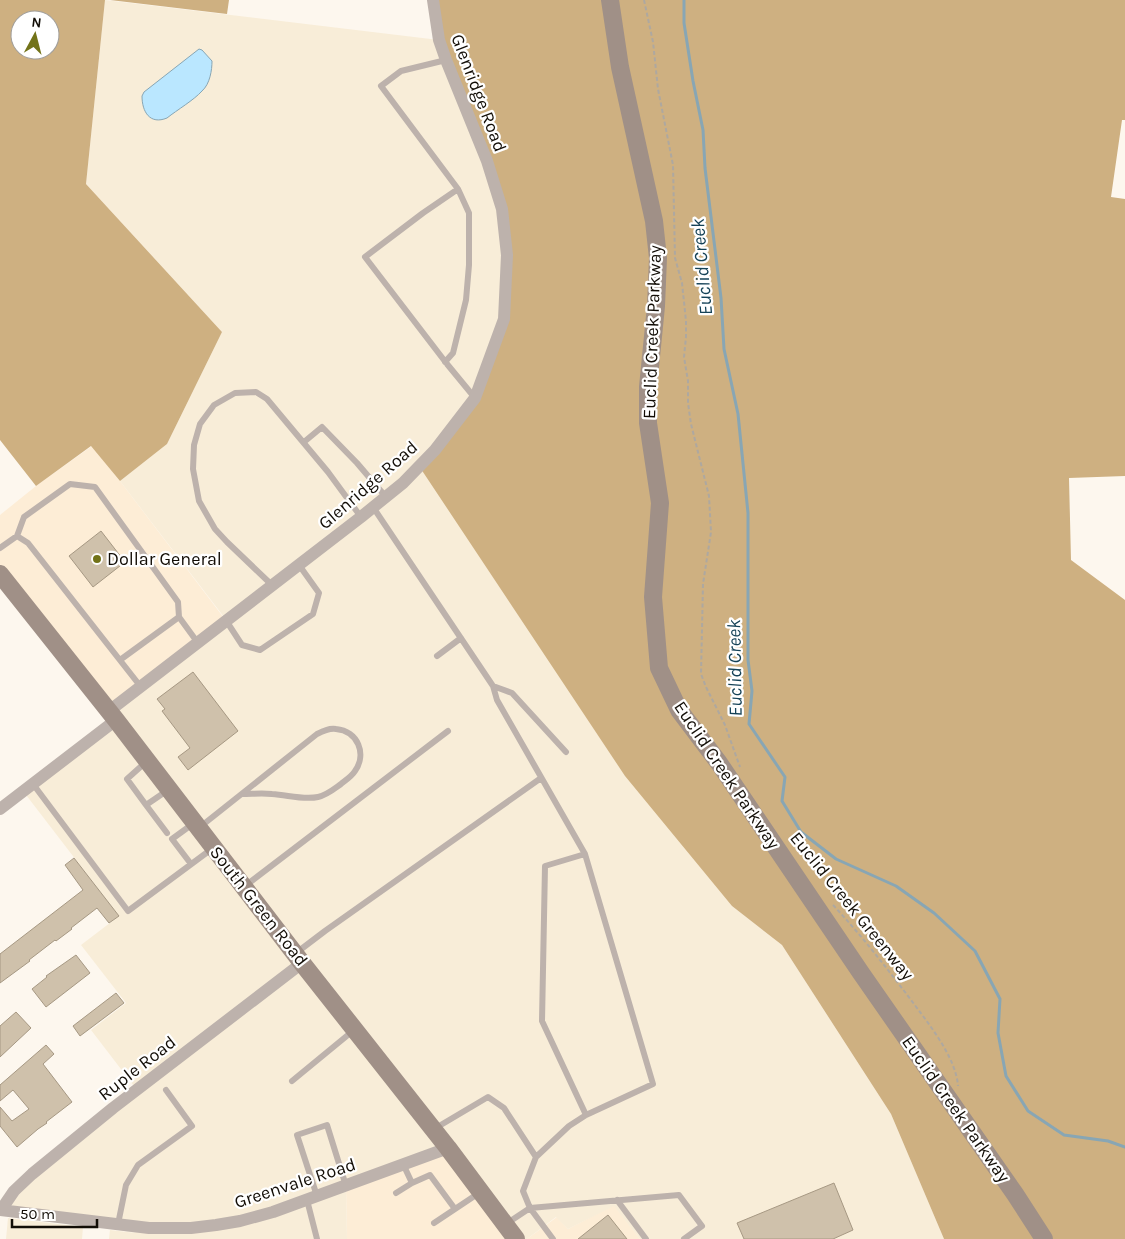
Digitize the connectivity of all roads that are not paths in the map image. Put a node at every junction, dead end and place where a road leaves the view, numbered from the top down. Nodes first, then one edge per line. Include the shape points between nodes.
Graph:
1 (433, 0) edge
2 (610, 0) edge
3 (446, 60) junction
4 (458, 189) junction
5 (445, 362) junction
6 (475, 398) junction
7 (304, 442) junction
8 (386, 497) junction
9 (373, 508) junction
10 (362, 518) junction
11 (17, 536) junction
12 (0, 548) edge
13 (299, 565) junction
14 (0, 574) edge
15 (273, 586) junction
16 (179, 617) junction
17 (227, 622) junction
18 (462, 638) junction
19 (198, 643) junction
20 (437, 656) dead end
21 (120, 660) junction
22 (493, 686) junction
23 (141, 687) junction
24 (113, 716) junction
25 (448, 731) dead end
26 (566, 752) dead end
27 (147, 761) junction
28 (541, 778) junction
29 (33, 784) junction
30 (170, 790) junction
31 (242, 794) junction
32 (146, 805) junction
33 (0, 809) edge
34 (197, 825) junction
35 (168, 833) dead end
36 (214, 847) junction
37 (585, 854) junction
38 (191, 864) junction
39 (244, 887) junction
40 (299, 958) junction
41 (355, 1030) junction
42 (292, 1081) dead end
43 (166, 1090) dead end
44 (586, 1115) junction
45 (434, 1129) junction
46 (448, 1148) junction
47 (536, 1156) junction
48 (403, 1164) junction
49 (412, 1183) junction
50 (346, 1186) junction
51 (481, 1192) junction
52 (396, 1193) dead end
53 (312, 1198) junction
54 (617, 1200) junction
55 (530, 1208) junction
56 (455, 1209) junction
57 (1, 1210) edge
58 (118, 1224) junction
59 (434, 1224) dead end
60 (505, 1224) junction
61 (317, 1239) edge
62 (516, 1239) edge
63 (553, 1239) edge
64 (646, 1239) edge
65 (684, 1239) edge
66 (1044, 1239) edge

1 - 3 street, Glenridge Road via 439,40
2 - 66 street, Euclid Creek Parkway via 620,67 654,221 658,258 648,422 660,503 653,597 660,668 679,710 719,763
3 - 4 lane via 401,71 381,86
3 - 6 street, Glenridge Road via 502,208 507,255 504,319
4 - 5 lane via 469,214 470,264 466,300 453,353
4 - 5 lane via 364,257
5 - 6 lane
6 - 8 street, Glenridge Road via 435,450
7 - 8 lane via 322,427
7 - 10 lane
7 - 15 lane via 267,398 256,392 235,393 214,404 200,424 194,445 193,469 199,501 221,536
8 - 9 street, Glenridge Road
9 - 10 street, Glenridge Road
9 - 18 lane
10 - 13 street, Glenridge Road
11 - 12 lane
11 - 16 lane via 24,517 70,484 95,487 178,602
11 - 21 lane via 28,543
13 - 15 street, Glenridge Road
13 - 17 lane via 319,593 313,614 260,650 242,645
14 - 24 street, South Green Road
15 - 17 street, Glenridge Road
16 - 19 lane
16 - 21 lane
17 - 19 street, Glenridge Road
18 - 20 lane
18 - 22 lane
19 - 23 street, Glenridge Road
21 - 23 lane
22 - 26 lane via 512,693
22 - 28 lane via 497,700
23 - 24 street, Glenridge Road
24 - 27 street, South Green Road
24 - 29 street, Glenridge Road
25 - 39 lane
27 - 30 street, South Green Road
27 - 32 lane via 127,779
28 - 37 lane
28 - 40 lane via 325,930
29 - 33 street, Glenridge Road
29 - 38 lane via 128,911
30 - 32 lane
30 - 34 street, South Green Road
31 - 31 lane via 327,730 346,732 359,744 359,765 330,793 307,798
31 - 34 lane
32 - 35 lane
34 - 36 street, South Green Road
34 - 38 lane via 172,839
36 - 38 lane
36 - 39 street, South Green Road
37 - 44 lane via 545,866 542,1021
37 - 44 lane via 653,1084
39 - 40 street, South Green Road
40 - 41 street, South Green Road
40 - 57 street, Ruple Road via 32,1174 14,1191
41 - 42 lane
41 - 45 street, South Green Road
43 - 58 lane via 192,1126 138,1165 126,1184
44 - 47 lane
45 - 46 street, South Green Road
45 - 47 lane via 488,1097 504,1108
46 - 48 street, Greenvale Road
46 - 51 street, South Green Road
47 - 55 lane via 523,1191
48 - 49 lane
48 - 50 street, Greenvale Road
49 - 52 lane
49 - 56 lane via 430,1175
50 - 53 street, Greenvale Road
50 - 53 lane via 327,1125 297,1135
51 - 56 lane
51 - 60 street, South Green Road
53 - 58 street, Greenvale Road via 273,1212 216,1225 167,1229
53 - 61 lane
54 - 55 lane
54 - 64 lane
54 - 65 lane via 679,1194 702,1226
55 - 60 lane
55 - 63 lane
56 - 59 lane
57 - 58 street, Greenvale Road
60 - 62 street, South Green Road

